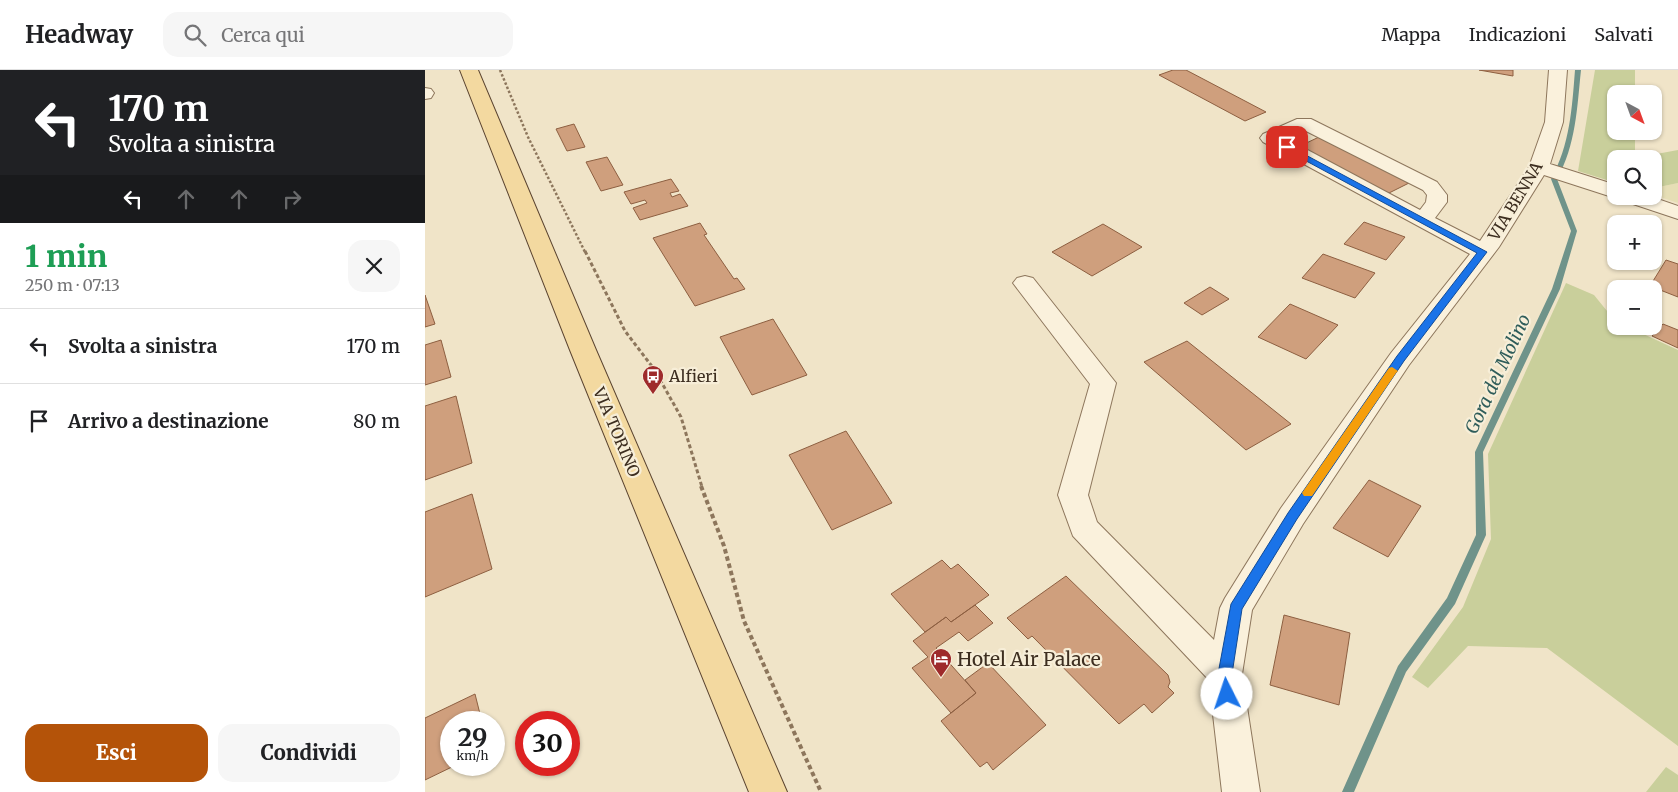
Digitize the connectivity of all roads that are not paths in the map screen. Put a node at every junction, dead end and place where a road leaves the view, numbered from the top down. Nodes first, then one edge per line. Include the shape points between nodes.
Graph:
1 (469, 70) edge
2 (1558, 70) edge
3 (1539, 167) junction
4 (1607, 189) edge
5 (1654, 205) edge
6 (1678, 213) edge
7 (1423, 220) junction
8 (1483, 252) junction
9 (1025, 283) dead end
10 (1225, 674) junction
11 (768, 792) edge
12 (1241, 792) edge

1 - 11 main road, VIA TORINO
2 - 3 street, VIA BENNA via 1554,122
3 - 4 street
3 - 8 street, VIA BENNA
5 - 6 street
7 - 7 street via 1347,179 1269,138 1304,123 1430,186 1437,195 1436,202
7 - 8 street
8 - 10 street, VIA BENNA via 1400,359 1293,516 1236,608
9 - 10 street via 1103,383 1073,495 1084,528
10 - 12 street, VIA BENNA

